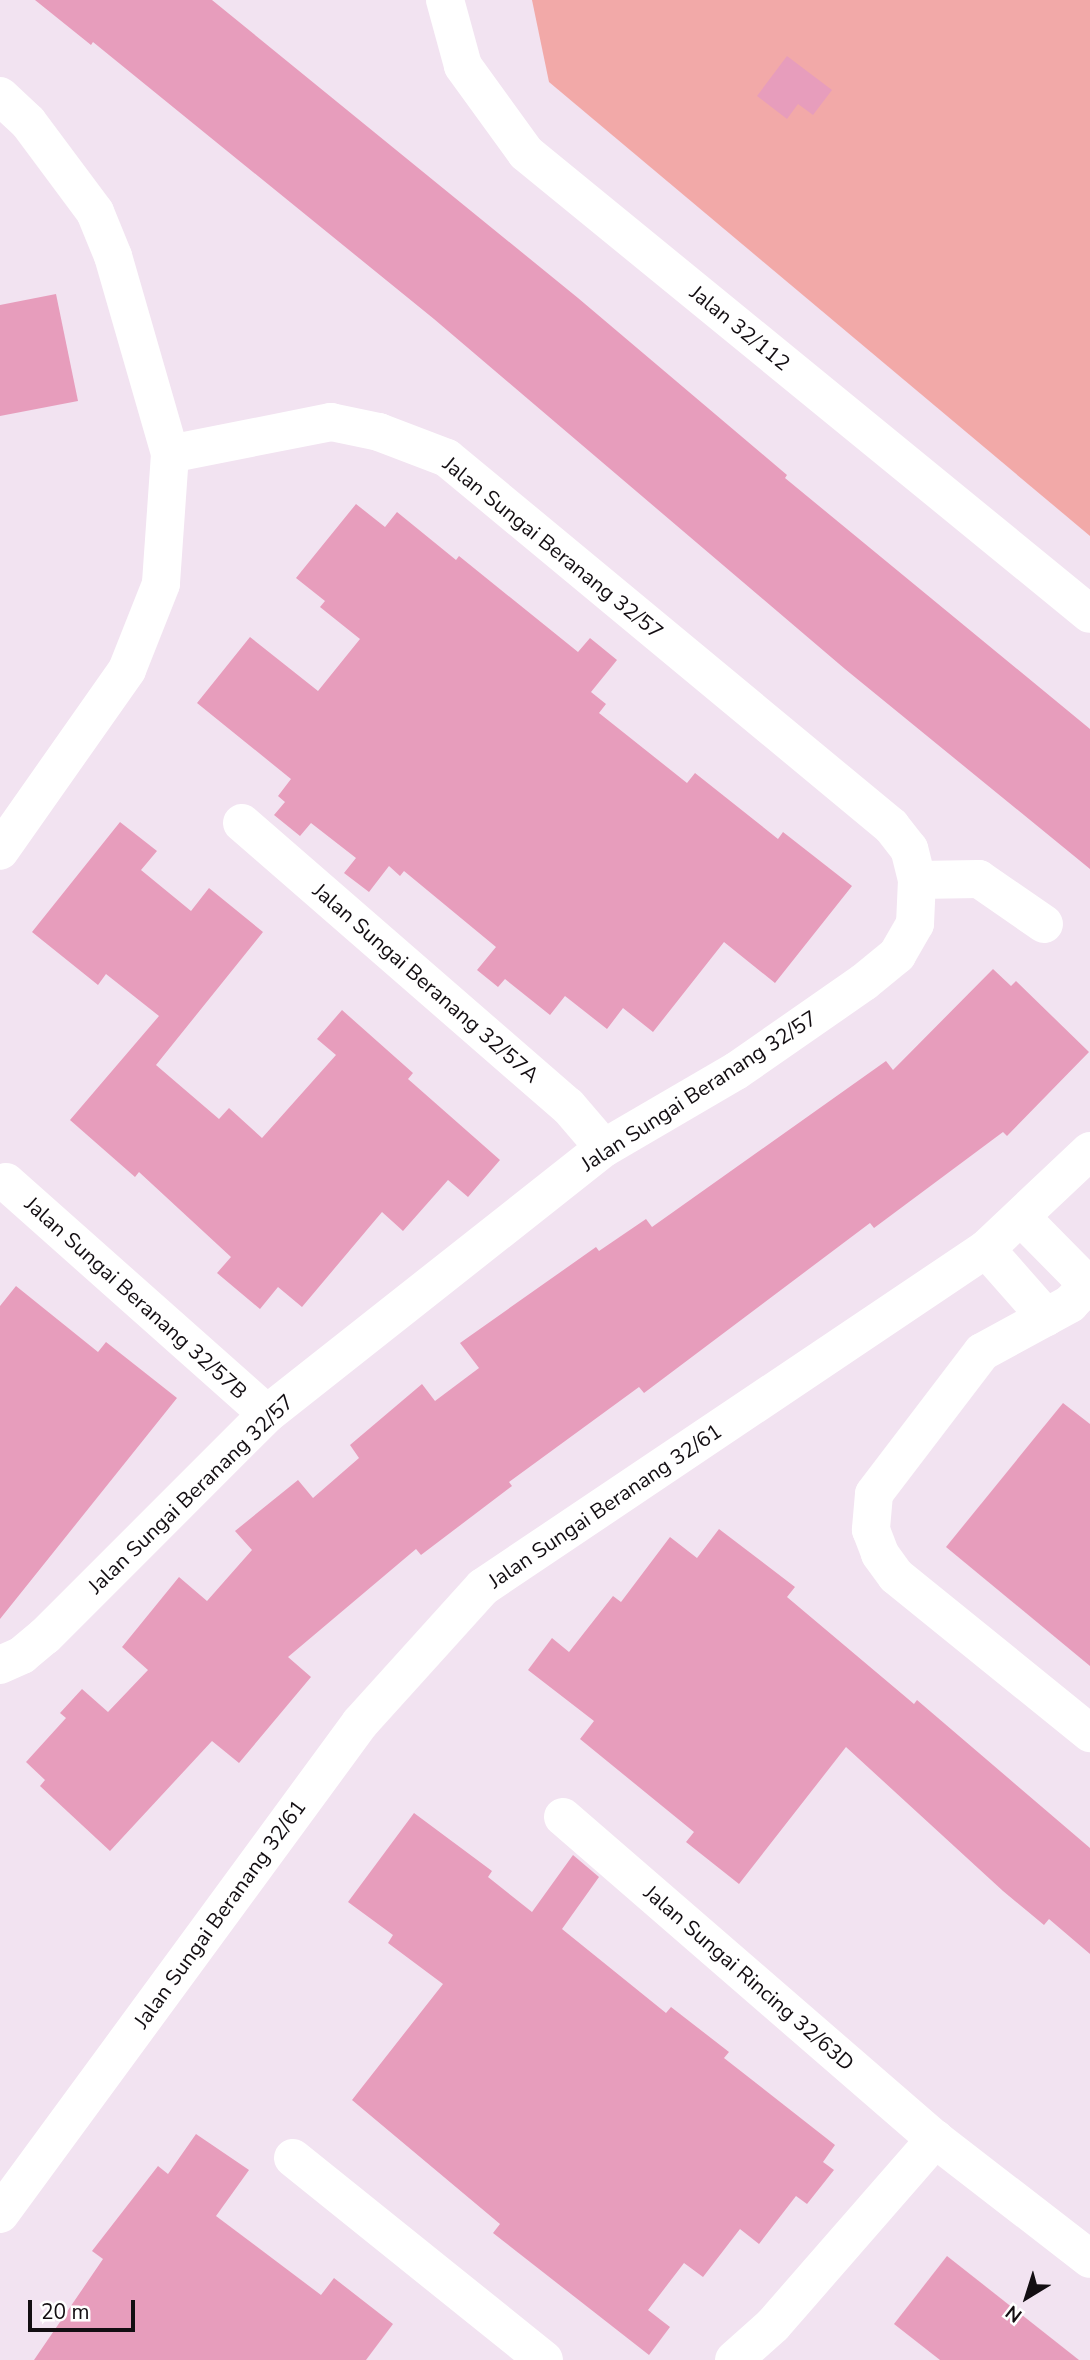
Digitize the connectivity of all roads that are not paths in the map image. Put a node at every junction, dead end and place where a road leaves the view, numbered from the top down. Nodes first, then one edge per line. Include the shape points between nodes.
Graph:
1 (445, 0) edge
2 (0, 96) edge
3 (170, 454) junction
4 (1090, 614) edge
5 (242, 823) dead end
6 (0, 851) edge
7 (918, 880) junction
8 (1044, 924) dead end
9 (604, 1148) junction
10 (1090, 1150) edge
11 (6, 1182) dead end
12 (1021, 1217) junction
13 (986, 1249) junction
14 (1077, 1302) edge
15 (267, 1414) junction
16 (0, 1665) edge
17 (1090, 1733) edge
18 (563, 1817) dead end
19 (935, 2139) junction
20 (293, 2158) dead end
21 (0, 2214) edge
22 (1090, 2259) edge
23 (544, 2360) edge
24 (734, 2360) edge

1 - 4 street, Jalan 32/112 via 463,66 526,153
2 - 3 street via 28,122 94,212 120,278
3 - 6 street via 161,584 127,670
3 - 7 street, Jalan Sungai Beranang 32/57 via 331,422 379,432 447,458 891,826 909,849
5 - 9 street, Jalan Sungai Beranang 32/57A via 568,1106
7 - 8 street via 979,878
7 - 9 street, Jalan Sungai Beranang 32/57 via 915,924 897,955 736,1071
9 - 15 street, Jalan Sungai Beranang 32/57
10 - 12 street, Jalan Sungai Beranang 32/61
11 - 15 street, Jalan Sungai Beranang 32/57B
12 - 13 street, Jalan Sungai Beranang 32/61
12 - 14 street
13 - 14 street
13 - 21 street, Jalan Sungai Beranang 32/61 via 483,1587 360,1723
14 - 17 street via 982,1352 874,1494 871,1530 880,1554 896,1576
15 - 16 street, Jalan Sungai Beranang 32/57 via 46,1636
18 - 19 street, Jalan Sungai Rincing 32/63D
19 - 22 street, Jalan Sungai Rincing 32/63D
19 - 24 street via 781,2316
20 - 23 street

